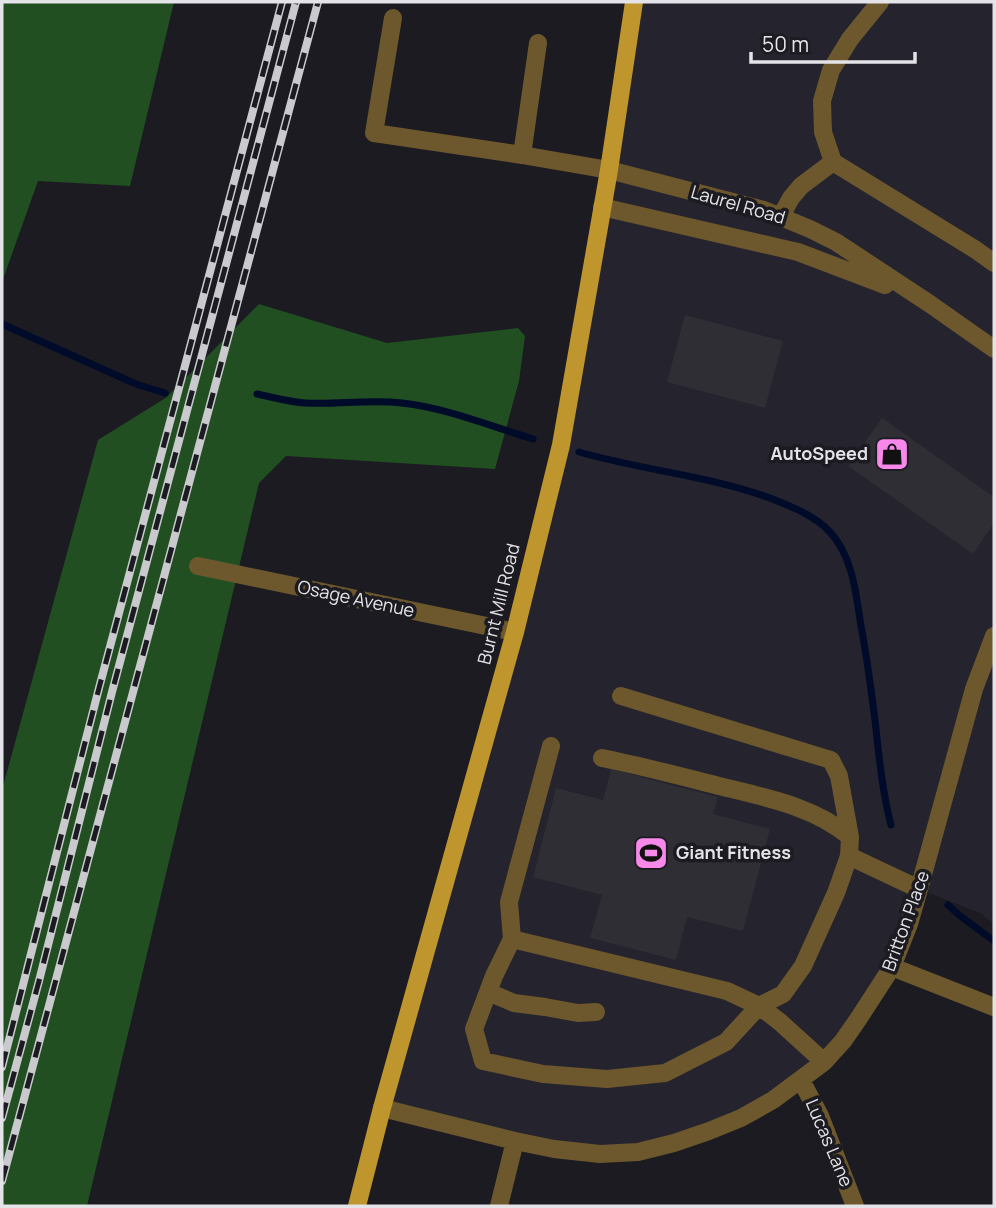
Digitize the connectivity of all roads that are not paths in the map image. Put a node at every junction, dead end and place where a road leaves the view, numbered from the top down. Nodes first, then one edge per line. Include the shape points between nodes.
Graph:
1 (634, 2) edge
2 (880, 2) edge
3 (393, 18) dead end
4 (538, 43) dead end
5 (522, 155) junction
6 (833, 162) junction
7 (610, 170) junction
8 (602, 208) junction
9 (781, 216) junction
10 (994, 263) edge
11 (930, 304) junction
12 (994, 349) edge
13 (198, 566) dead end
14 (515, 632) junction
15 (994, 636) edge
16 (621, 695) dead end
17 (551, 746) dead end
18 (603, 758) dead end
19 (850, 837) junction
20 (849, 856) junction
21 (919, 889) junction
22 (512, 939) junction
23 (892, 967) junction
24 (488, 992) junction
25 (759, 1006) junction
26 (994, 1007) edge
27 (596, 1012) dead end
28 (824, 1062) junction
29 (801, 1080) junction
30 (382, 1108) junction
31 (515, 1142) junction
32 (357, 1206) edge
33 (499, 1206) edge
34 (855, 1206) edge

1 - 7 main road, Burnt Mill Road
2 - 6 street via 831,70 822,101 823,132
3 - 5 street, Laurel Road via 374,133
4 - 5 street
5 - 7 street, Laurel Road
6 - 9 street via 801,186
6 - 10 street
7 - 8 main road, Burnt Mill Road
7 - 9 street, Laurel Road
8 - 11 street, Laurel Road via 797,252
8 - 14 main road, Burnt Mill Road via 561,445
9 - 11 street, Laurel Road via 836,242
11 - 12 street, Laurel Road
13 - 14 street, Osage Avenue
14 - 30 main road, Burnt Mill Road
15 - 21 street, Britton Place via 974,689
16 - 19 street via 831,760 839,776
17 - 22 street via 509,902
18 - 19 street via 780,801 838,826
19 - 20 street
20 - 21 street
20 - 25 street via 803,966 783,994
21 - 23 street, Britton Place
22 - 24 street
22 - 25 street via 727,991
23 - 26 street
23 - 28 street, Britton Place
24 - 25 street via 474,1029 483,1061 543,1074 607,1079 665,1073 726,1042
24 - 27 street via 514,1003
25 - 28 street
28 - 29 street, Britton Place
29 - 31 street, Britton Place via 741,1118 638,1152 600,1154
29 - 34 street, Lucas Lane
30 - 31 street, Britton Place
30 - 32 main road, Burnt Mill Road
31 - 33 street

